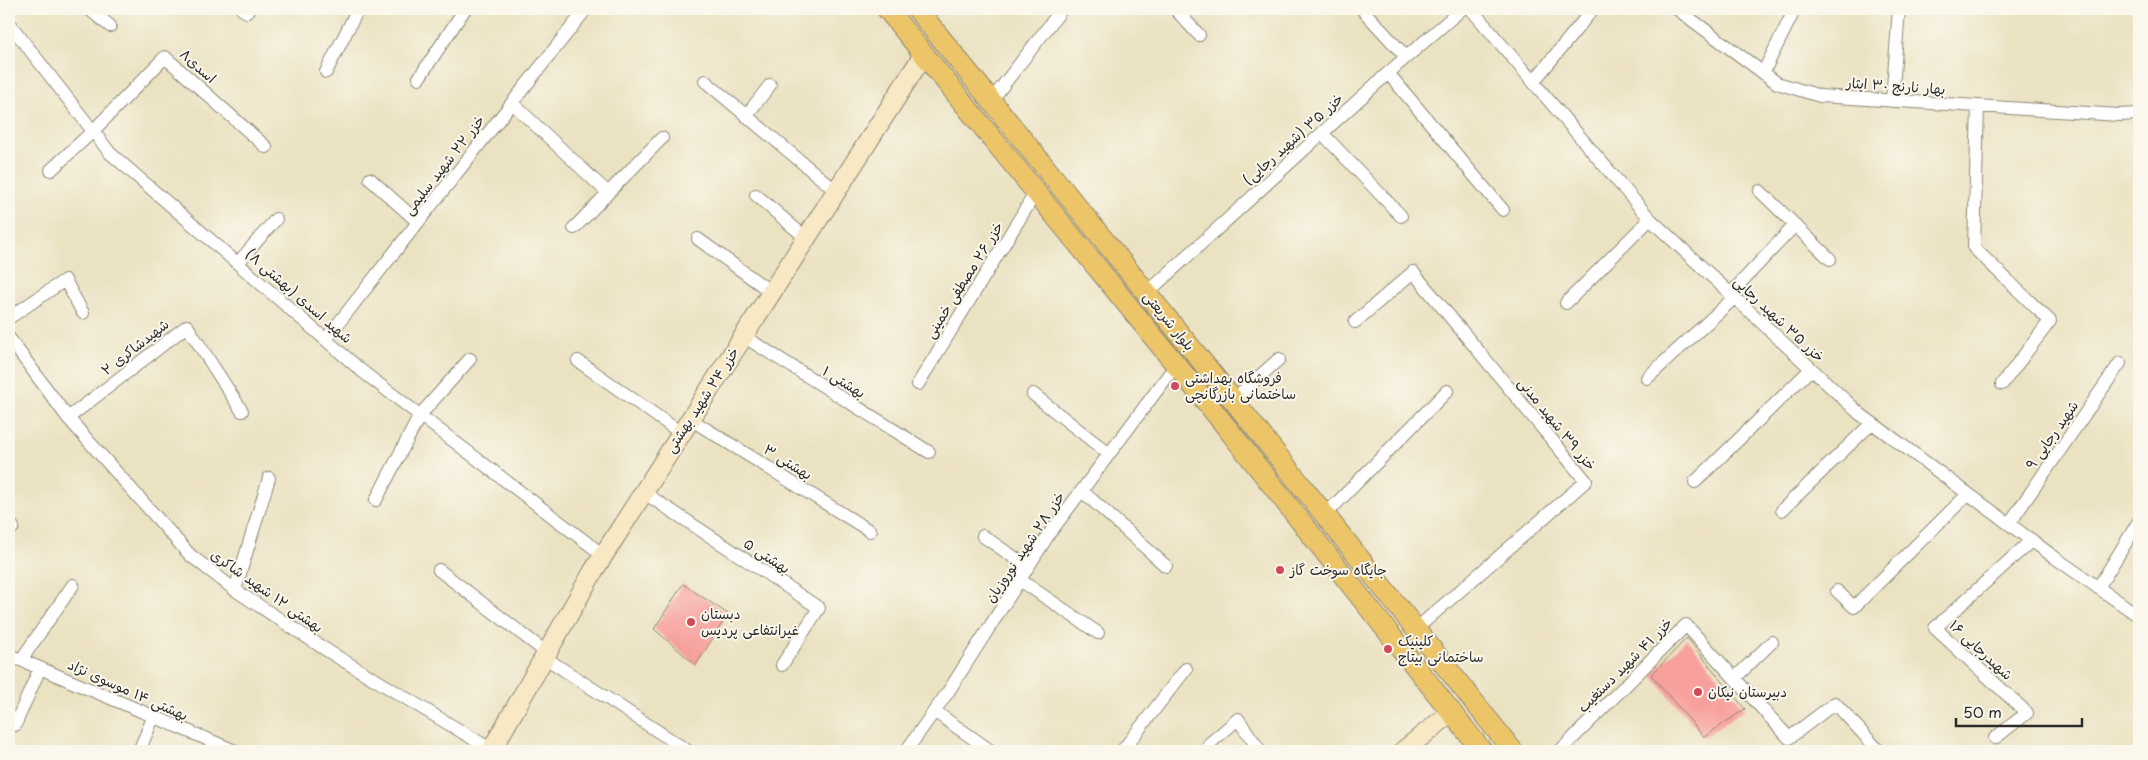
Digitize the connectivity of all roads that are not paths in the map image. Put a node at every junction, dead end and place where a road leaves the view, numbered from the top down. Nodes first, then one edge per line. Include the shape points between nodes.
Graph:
1 (90, 9) edge
2 (358, 9) edge
3 (465, 9) edge
4 (887, 9) edge
5 (918, 9) edge
6 (1062, 9) edge
7 (1175, 9) edge
8 (1362, 9) edge
9 (1462, 9) edge
10 (1471, 9) edge
11 (1593, 9) edge
12 (1677, 9) edge
13 (1795, 9) edge
14 (1899, 9) edge
15 (583, 10) edge
16 (9, 24) edge
17 (110, 26) dead end
18 (1199, 35) dead end
19 (924, 54) junction
20 (1406, 57) junction
21 (326, 72) dead end
22 (1388, 73) junction
23 (1763, 73) junction
24 (419, 78) dead end
25 (705, 81) dead end
26 (1534, 81) junction
27 (770, 84) dead end
28 (991, 101) junction
29 (1892, 101) junction
30 (512, 103) junction
31 (1978, 106) junction
32 (2139, 114) edge
33 (746, 116) junction
34 (93, 132) junction
35 (1322, 133) junction
36 (662, 138) dead end
37 (266, 147) dead end
38 (52, 170) dead end
39 (370, 179) dead end
40 (836, 191) junction
41 (1760, 191) dead end
42 (1036, 192) junction
43 (608, 193) junction
44 (756, 195) dead end
45 (1503, 210) dead end
46 (1401, 216) dead end
47 (276, 219) dead end
48 (1650, 219) junction
49 (418, 222) junction
50 (1795, 225) junction
51 (574, 228) dead end
52 (806, 238) junction
53 (698, 239) dead end
54 (1830, 259) dead end
55 (238, 263) junction
56 (771, 292) junction
57 (1147, 293) junction
58 (1732, 296) junction
59 (1566, 303) dead end
60 (83, 313) dead end
61 (9, 318) edge
62 (1354, 322) dead end
63 (743, 336) junction
64 (9, 338) edge
65 (326, 339) junction
66 (470, 359) dead end
67 (1279, 359) dead end
68 (578, 361) dead end
69 (2120, 363) dead end
70 (1176, 365) junction
71 (1811, 369) junction
72 (1648, 378) dead end
73 (918, 384) dead end
74 (2002, 384) dead end
75 (1447, 391) dead end
76 (1033, 394) dead end
77 (1233, 400) junction
78 (242, 411) dead end
79 (420, 415) junction
80 (68, 418) junction
81 (1872, 423) junction
82 (685, 426) junction
83 (929, 452) dead end
84 (1109, 454) junction
85 (269, 478) dead end
86 (1695, 482) dead end
87 (1082, 491) junction
88 (643, 492) junction
89 (1968, 494) junction
90 (376, 500) dead end
91 (1782, 510) dead end
92 (1325, 515) junction
93 (2139, 521) edge
94 (2009, 524) junction
95 (870, 531) dead end
96 (982, 536) dead end
97 (2032, 540) junction
98 (603, 556) junction
99 (1166, 566) dead end
100 (1028, 567) junction
101 (439, 570) dead end
102 (1020, 580) junction
103 (73, 585) dead end
104 (2098, 588) junction
105 (235, 590) junction
106 (1838, 591) dead end
107 (2139, 616) edge
108 (1416, 629) junction
109 (1098, 633) dead end
110 (1772, 642) dead end
111 (9, 655) edge
112 (545, 655) junction
113 (22, 660) junction
114 (782, 665) dead end
115 (40, 668) junction
116 (1186, 669) dead end
117 (1734, 678) junction
118 (934, 711) junction
119 (1452, 712) junction
120 (153, 718) junction
121 (15, 724) dead end
122 (1995, 738) dead end
123 (1209, 744) dead end
124 (491, 750) edge
125 (140, 751) edge
126 (235, 751) edge
127 (688, 751) edge
128 (906, 751) edge
129 (991, 751) edge
130 (1122, 751) edge
131 (1260, 751) edge
132 (1403, 751) edge
133 (1482, 751) edge
134 (1513, 751) edge
135 (1560, 751) edge
136 (1879, 751) edge

1 - 17 street
2 - 21 street
3 - 24 street
4 - 19 main road, بلوار شریعتی
5 - 28 main road, بلوار شریعتی
6 - 28 street
7 - 18 street
8 - 20 street
9 - 20 street, خزر ۳۵ (شهید رجایی)
10 - 26 street, خزر ۳۵ شهید رجایی
11 - 26 street
12 - 23 street, بهار نارنج ۳۰ ایثار
13 - 23 street
14 - 29 street
15 - 30 street, خزر ۲۲ شهید سلیمی
16 - 34 street, شهید اسدی (بهشتی ۸)
19 - 40 street, خزر ۲۴ شهید بهشتی
19 - 42 main road, بلوار شریعتی
20 - 22 street, خزر ۳۵ (شهید رجایی)
22 - 35 street, خزر ۳۵ (شهید رجایی)
22 - 45 street
23 - 29 street, بهار نارنج ۳۰ ایثار via 1777,83 1820,96
25 - 33 street
26 - 48 street, خزر ۳۵ شهید رجایی
27 - 33 street
28 - 57 main road, بلوار شریعتی
29 - 31 street, بهار نارنج ۳۰ ایثار
30 - 43 street
30 - 49 street, خزر ۲۲ شهید سلیمی
31 - 32 street, بهار نارنج ۳۰ ایثار
31 - 74 street via 1974,248 2050,321
33 - 40 street
34 - 37 street, اسدی۸ via 166,57
34 - 38 street
34 - 55 street, شهید اسدی (بهشتی ۸) via 110,153
35 - 46 street
35 - 57 street, خزر ۳۵ (شهید رجایی)
36 - 43 street
39 - 49 street
40 - 52 street, خزر ۲۴ شهید بهشتی
41 - 50 street
42 - 70 main road, بلوار شریعتی
42 - 73 street, خزر ۲۶ مصطفی خمینی
43 - 51 street
44 - 52 street
47 - 55 street
48 - 58 street, خزر ۳۵ شهید رجایی
48 - 59 street
49 - 65 street, خزر ۲۲ شهید سلیمی
50 - 54 street
50 - 58 street
52 - 56 street, خزر ۲۴ شهید بهشتی
53 - 56 street
55 - 65 street, شهید اسدی (بهشتی ۸)
56 - 63 street, خزر ۲۴ شهید بهشتی
57 - 77 main road, بلوار شریعتی
58 - 71 street, خزر ۳۵ شهید رجایی
58 - 72 street
60 - 61 street via 65,280
62 - 108 street, خزر ۳۹ شهید مدنی via 1413,272 1586,481
63 - 82 street, خزر ۲۴ شهید بهشتی
63 - 83 street, بهشتی ۱
64 - 80 street, بهشتی ۱۲ شهید شاکری
65 - 79 street, شهید اسدی (بهشتی ۸)
66 - 79 street
67 - 77 street
68 - 82 street, بهشتی ۳
69 - 94 street, شهید رجایی ۹
70 - 84 street, خزر ۲۸ شهید نوروزیان
70 - 119 main road, بلوار شریعتی
71 - 81 street, خزر ۳۵ شهید رجایی
71 - 86 street
75 - 92 street
76 - 84 street
77 - 92 main road, بلوار شریعتی
78 - 80 street, شهیدشاکری ۲ via 187,326
79 - 90 street
79 - 98 street, شهید اسدی (بهشتی ۸)
80 - 105 street, بهشتی ۱۲ شهید شاکری via 190,555
81 - 89 street, خزر ۳۵ شهید رجایی
81 - 91 street
82 - 88 street, خزر ۲۴ شهید بهشتی
82 - 95 street, بهشتی ۳
84 - 87 street, خزر ۲۸ شهید نوروزیان
85 - 105 street
87 - 99 street
87 - 100 street, خزر ۲۸ شهید نوروزیان
88 - 98 street, خزر ۲۴ شهید بهشتی
88 - 114 street, بهشتی ۵ via 819,608
89 - 94 street, خزر ۳۵ شهید رجایی
89 - 106 street via 1854,607
92 - 108 main road, بلوار شریعتی
93 - 104 street
94 - 97 street, خزر ۳۵ شهید رجایی
96 - 100 street
97 - 104 street, خزر ۳۵ شهید رجایی
97 - 122 street, شهیدرجایی ۱۶ via 1935,628 2028,713
98 - 112 street, خزر ۲۴ شهید بهشتی
100 - 102 street, خزر ۲۸ شهید نوروزیان
101 - 112 street
102 - 109 street
102 - 118 street, خزر ۲۸ شهید نوروزیان
103 - 113 street
104 - 107 street, خزر ۳۵ شهید رجایی
105 - 124 street, بهشتی ۱۲ شهید شاکری via 331,653
108 - 134 main road, بلوار شریعتی
110 - 117 street
111 - 113 street, بهشتی ۱۴ موسوی نژاد
112 - 124 street, خزر ۲۴ شهید بهشتی
112 - 127 street
113 - 115 street, بهشتی ۱۴ موسوی نژاد
115 - 120 street, بهشتی ۱۴ موسوی نژاد
115 - 121 street
116 - 130 street
117 - 135 street, خزر ۴۱ شهید دستغیب via 1686,625
117 - 136 street, خزر ۴۱ شهید دستغیب via 1789,738 1835,703
118 - 128 street, خزر ۲۸ شهید نوروزیان
118 - 129 street
119 - 132 street
119 - 133 main road, بلوار شریعتی
120 - 125 street
120 - 126 street, بهشتی ۱۴ موسوی نژاد
123 - 131 street via 1238,720

